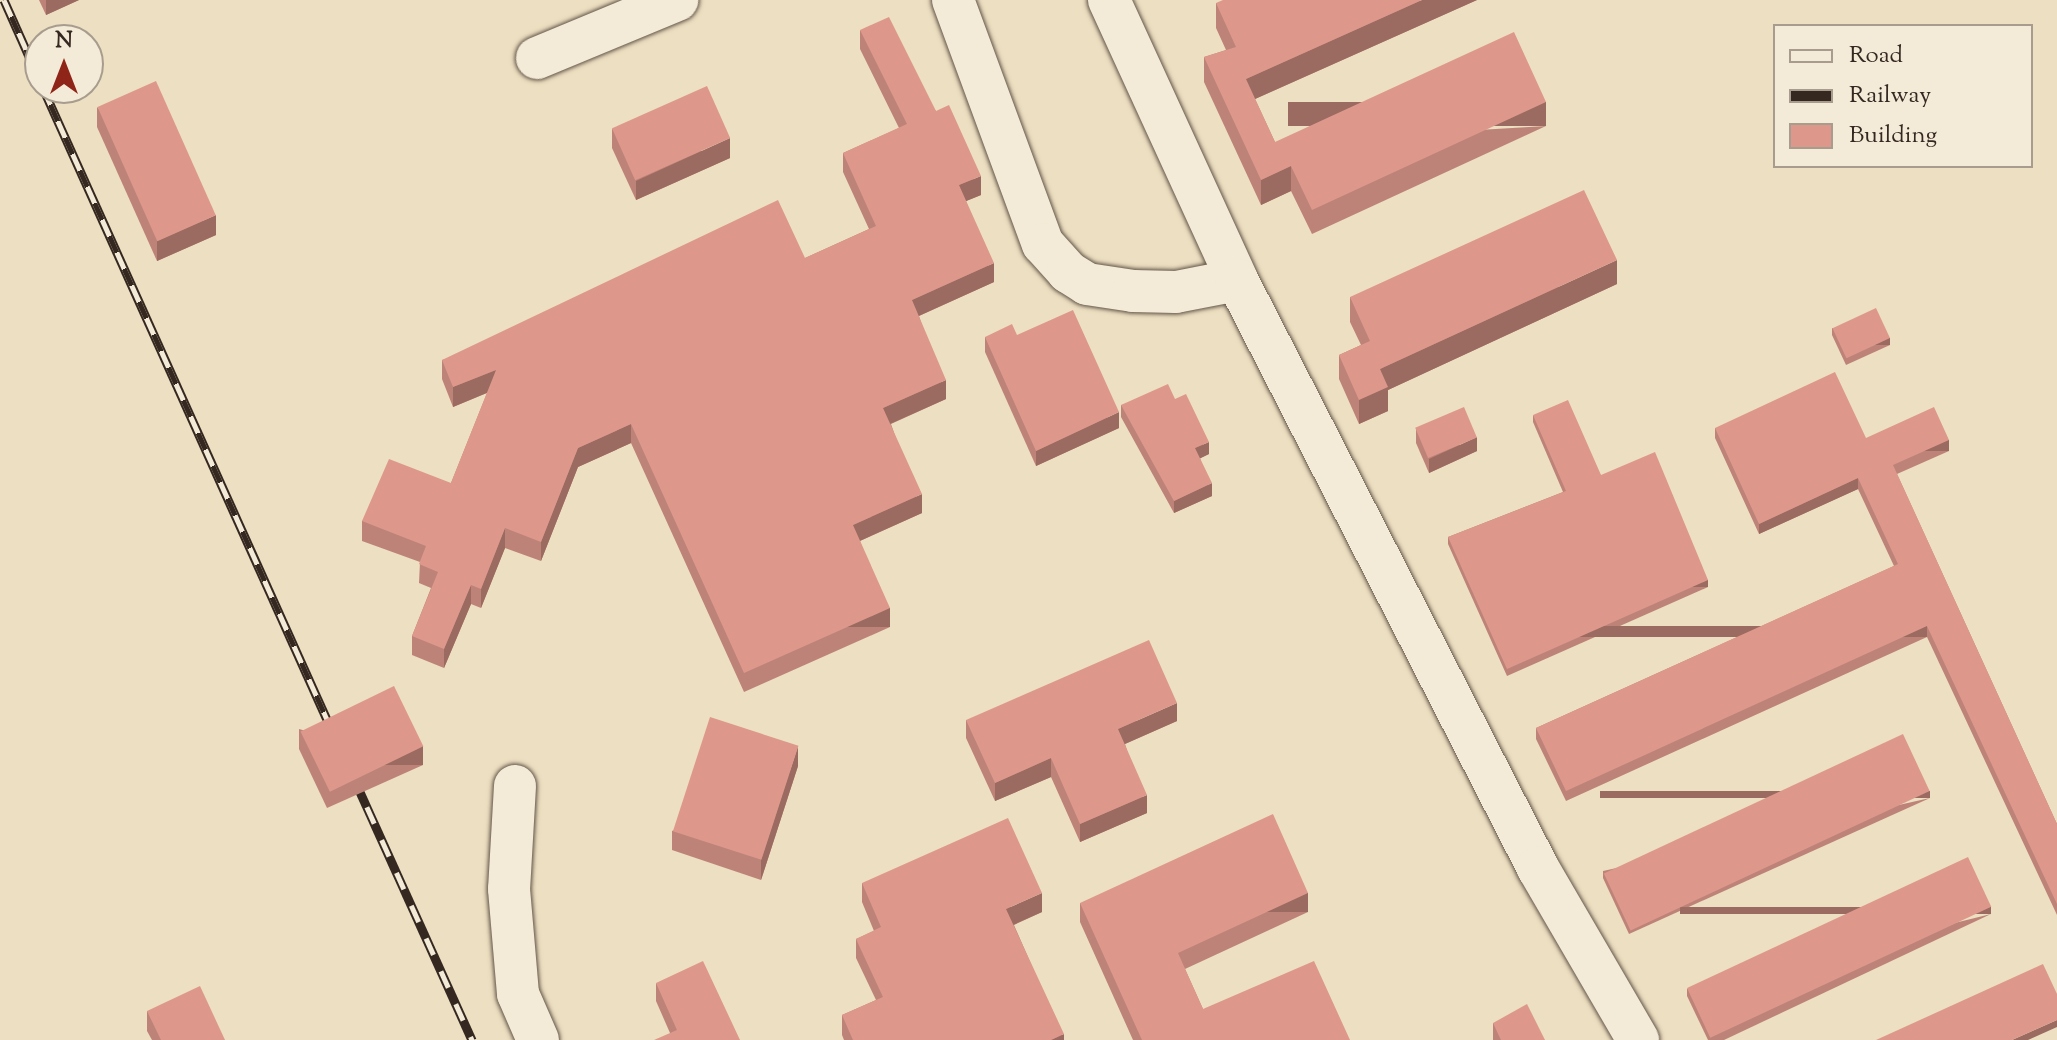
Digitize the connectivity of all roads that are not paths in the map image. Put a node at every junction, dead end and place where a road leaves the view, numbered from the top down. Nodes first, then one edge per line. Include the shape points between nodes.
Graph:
1 (677, 0) edge
2 (953, 0) edge
3 (1109, 0) edge
4 (537, 58) dead end
5 (1237, 280) junction
6 (515, 786) dead end
7 (538, 1040) edge
8 (1638, 1040) edge

1 - 4 street
2 - 5 street via 1043,244 1068,272 1087,284 1133,291 1176,292
3 - 5 street
5 - 8 street via 1538,868
6 - 7 street via 509,889 518,994

